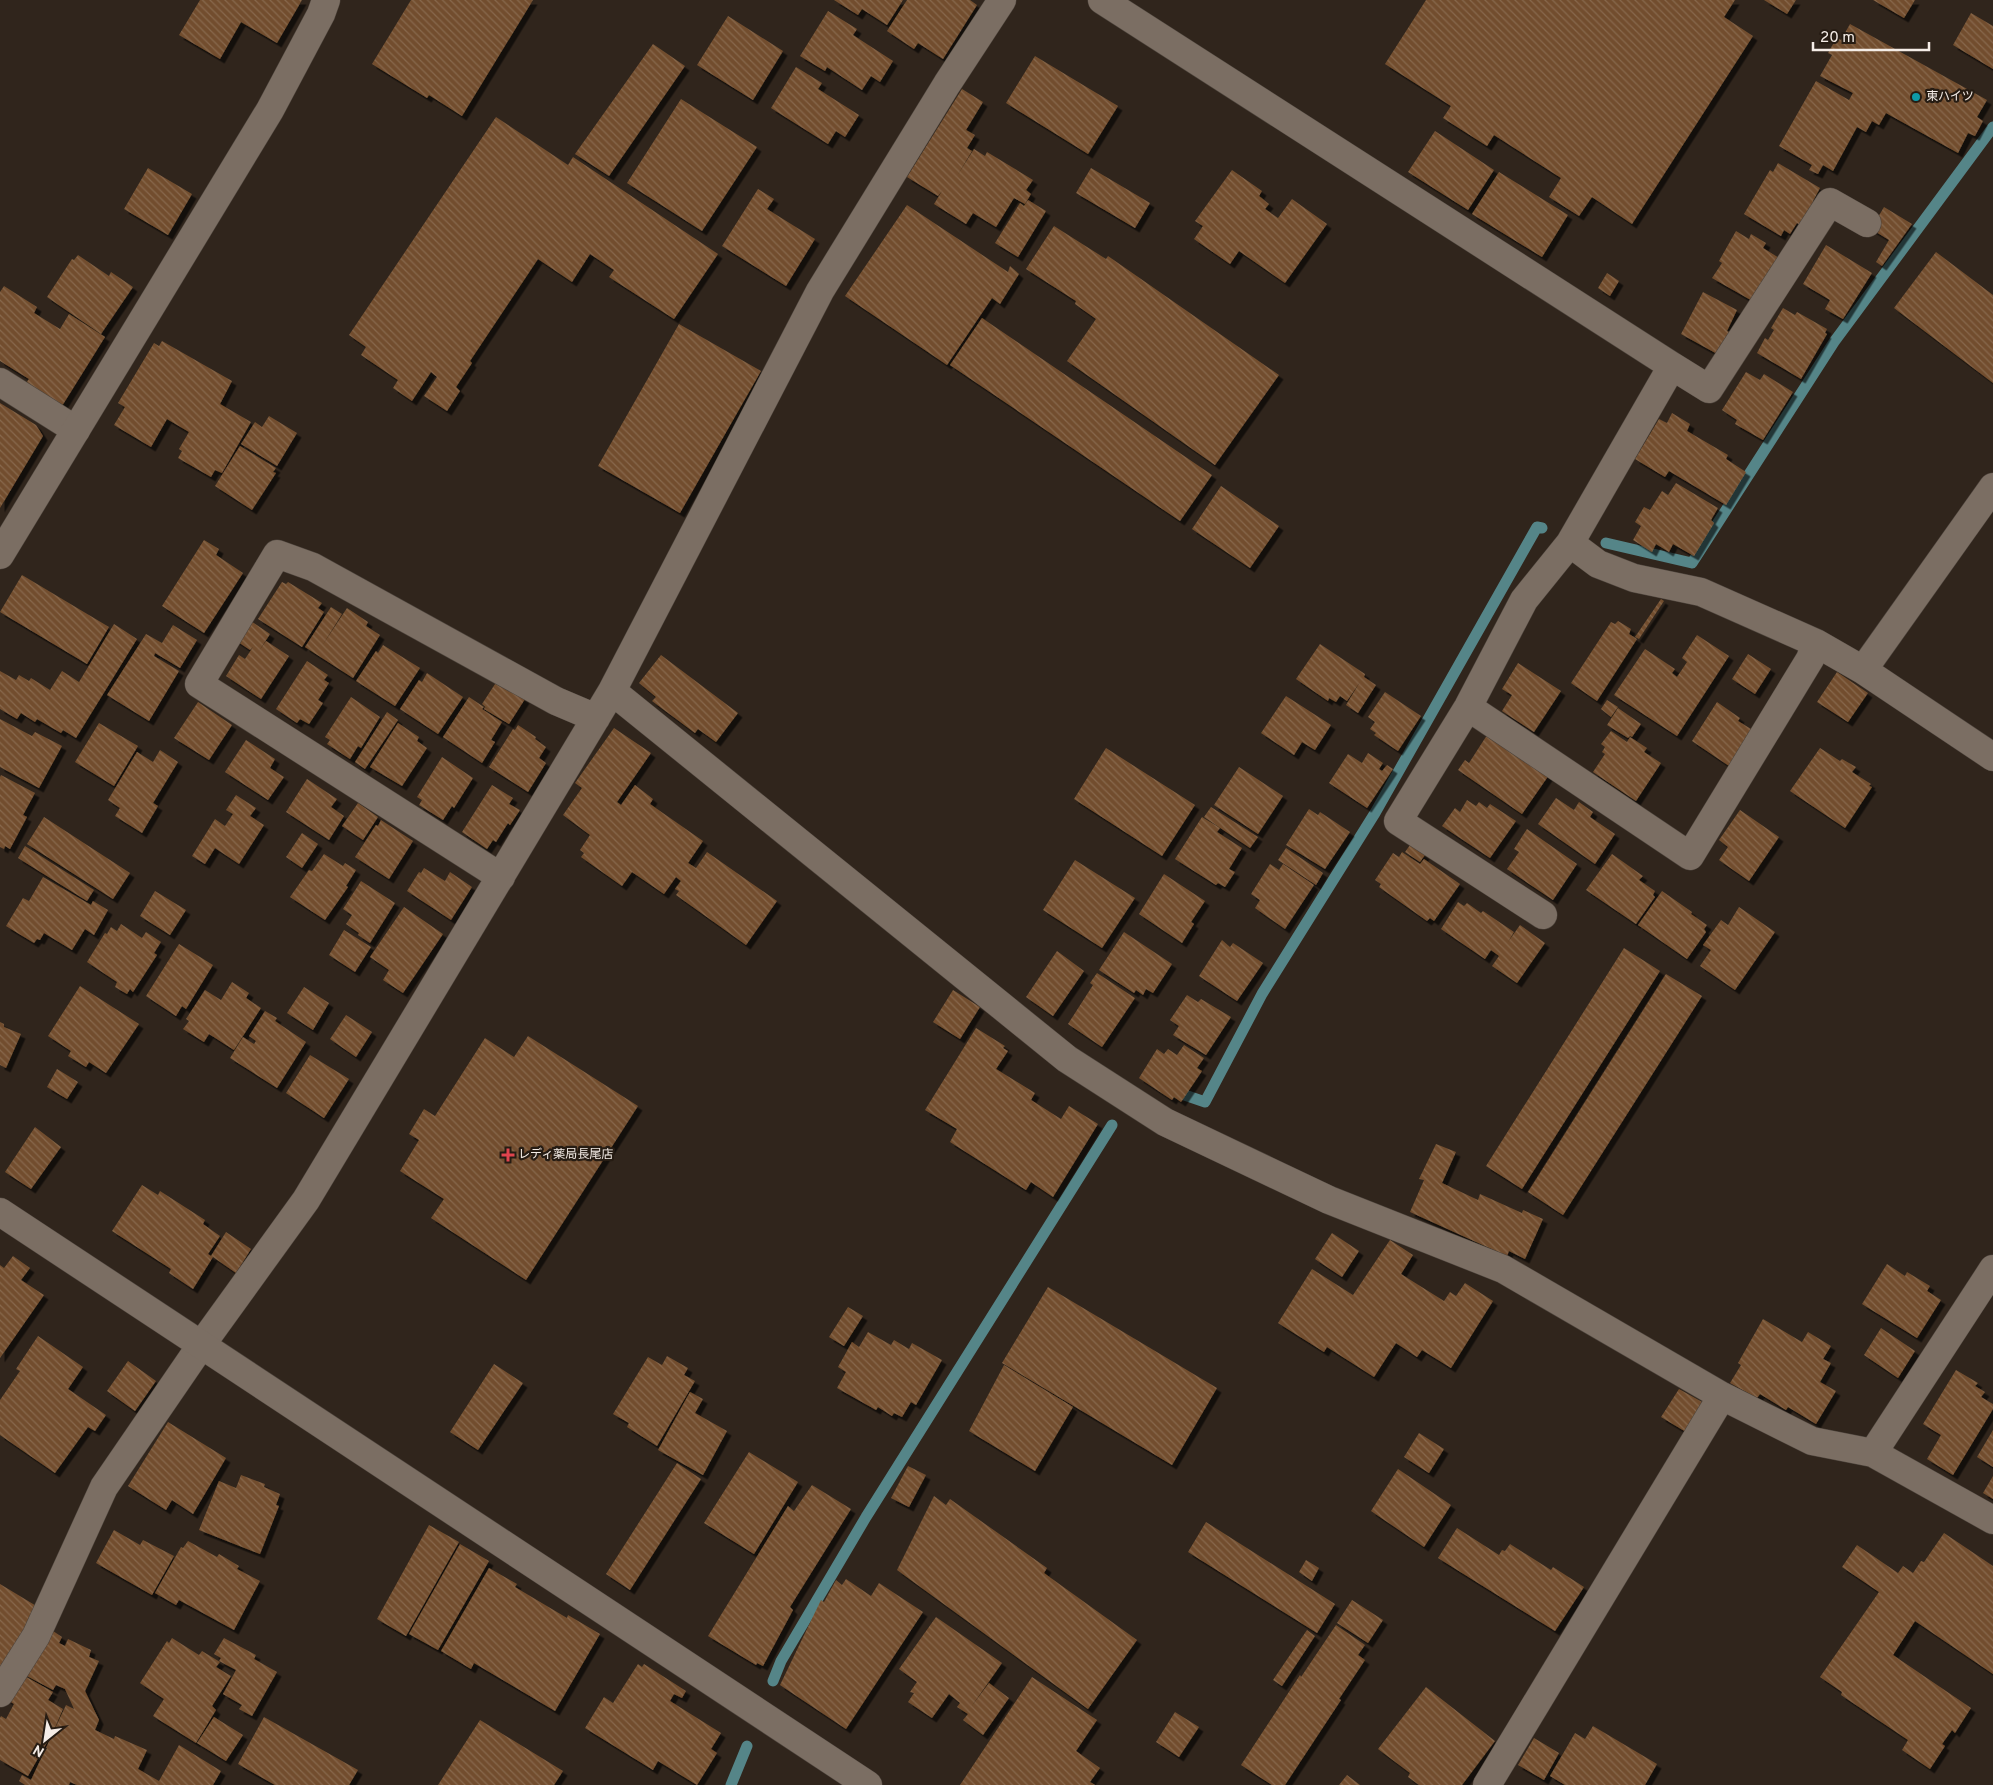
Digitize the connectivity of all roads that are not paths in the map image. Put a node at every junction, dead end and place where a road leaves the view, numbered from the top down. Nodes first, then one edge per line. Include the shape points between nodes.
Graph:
1 (326, 0) edge
2 (1002, 0) edge
3 (1102, 0) edge
4 (1868, 223) dead end
5 (1672, 366) junction
6 (0, 382) edge
7 (76, 430) junction
8 (1993, 488) edge
9 (1570, 543) junction
10 (0, 555) edge
11 (1816, 643) junction
12 (1863, 670) junction
13 (612, 691) junction
14 (1468, 707) junction
15 (596, 718) junction
16 (1993, 757) edge
17 (501, 877) junction
18 (1543, 916) dead end
19 (0, 1212) edge
20 (1993, 1269) edge
21 (202, 1344) junction
22 (1722, 1396) junction
23 (1874, 1453) junction
24 (1993, 1520) edge
25 (0, 1693) edge
26 (868, 1785) edge
27 (1487, 1785) edge

1 - 7 street via 270,110
2 - 13 street via 946,84 820,291
3 - 5 street
4 - 5 street via 1830,202 1709,389
5 - 9 street
6 - 7 street
7 - 10 street
8 - 12 street
9 - 11 street via 1598,564 1634,578 1701,592
9 - 14 street via 1524,600
11 - 12 street
11 - 14 street via 1810,659 1690,856
12 - 16 street
13 - 15 street
13 - 22 street via 1067,1059 1159,1117 1329,1200 1502,1269
14 - 18 street via 1398,821
15 - 17 street
15 - 17 street via 556,701 313,567 276,554 199,684
17 - 21 street via 306,1200
19 - 21 street
20 - 23 street
21 - 25 street via 104,1487 36,1636
21 - 26 street
22 - 23 street via 1812,1441
22 - 27 street
23 - 24 street

